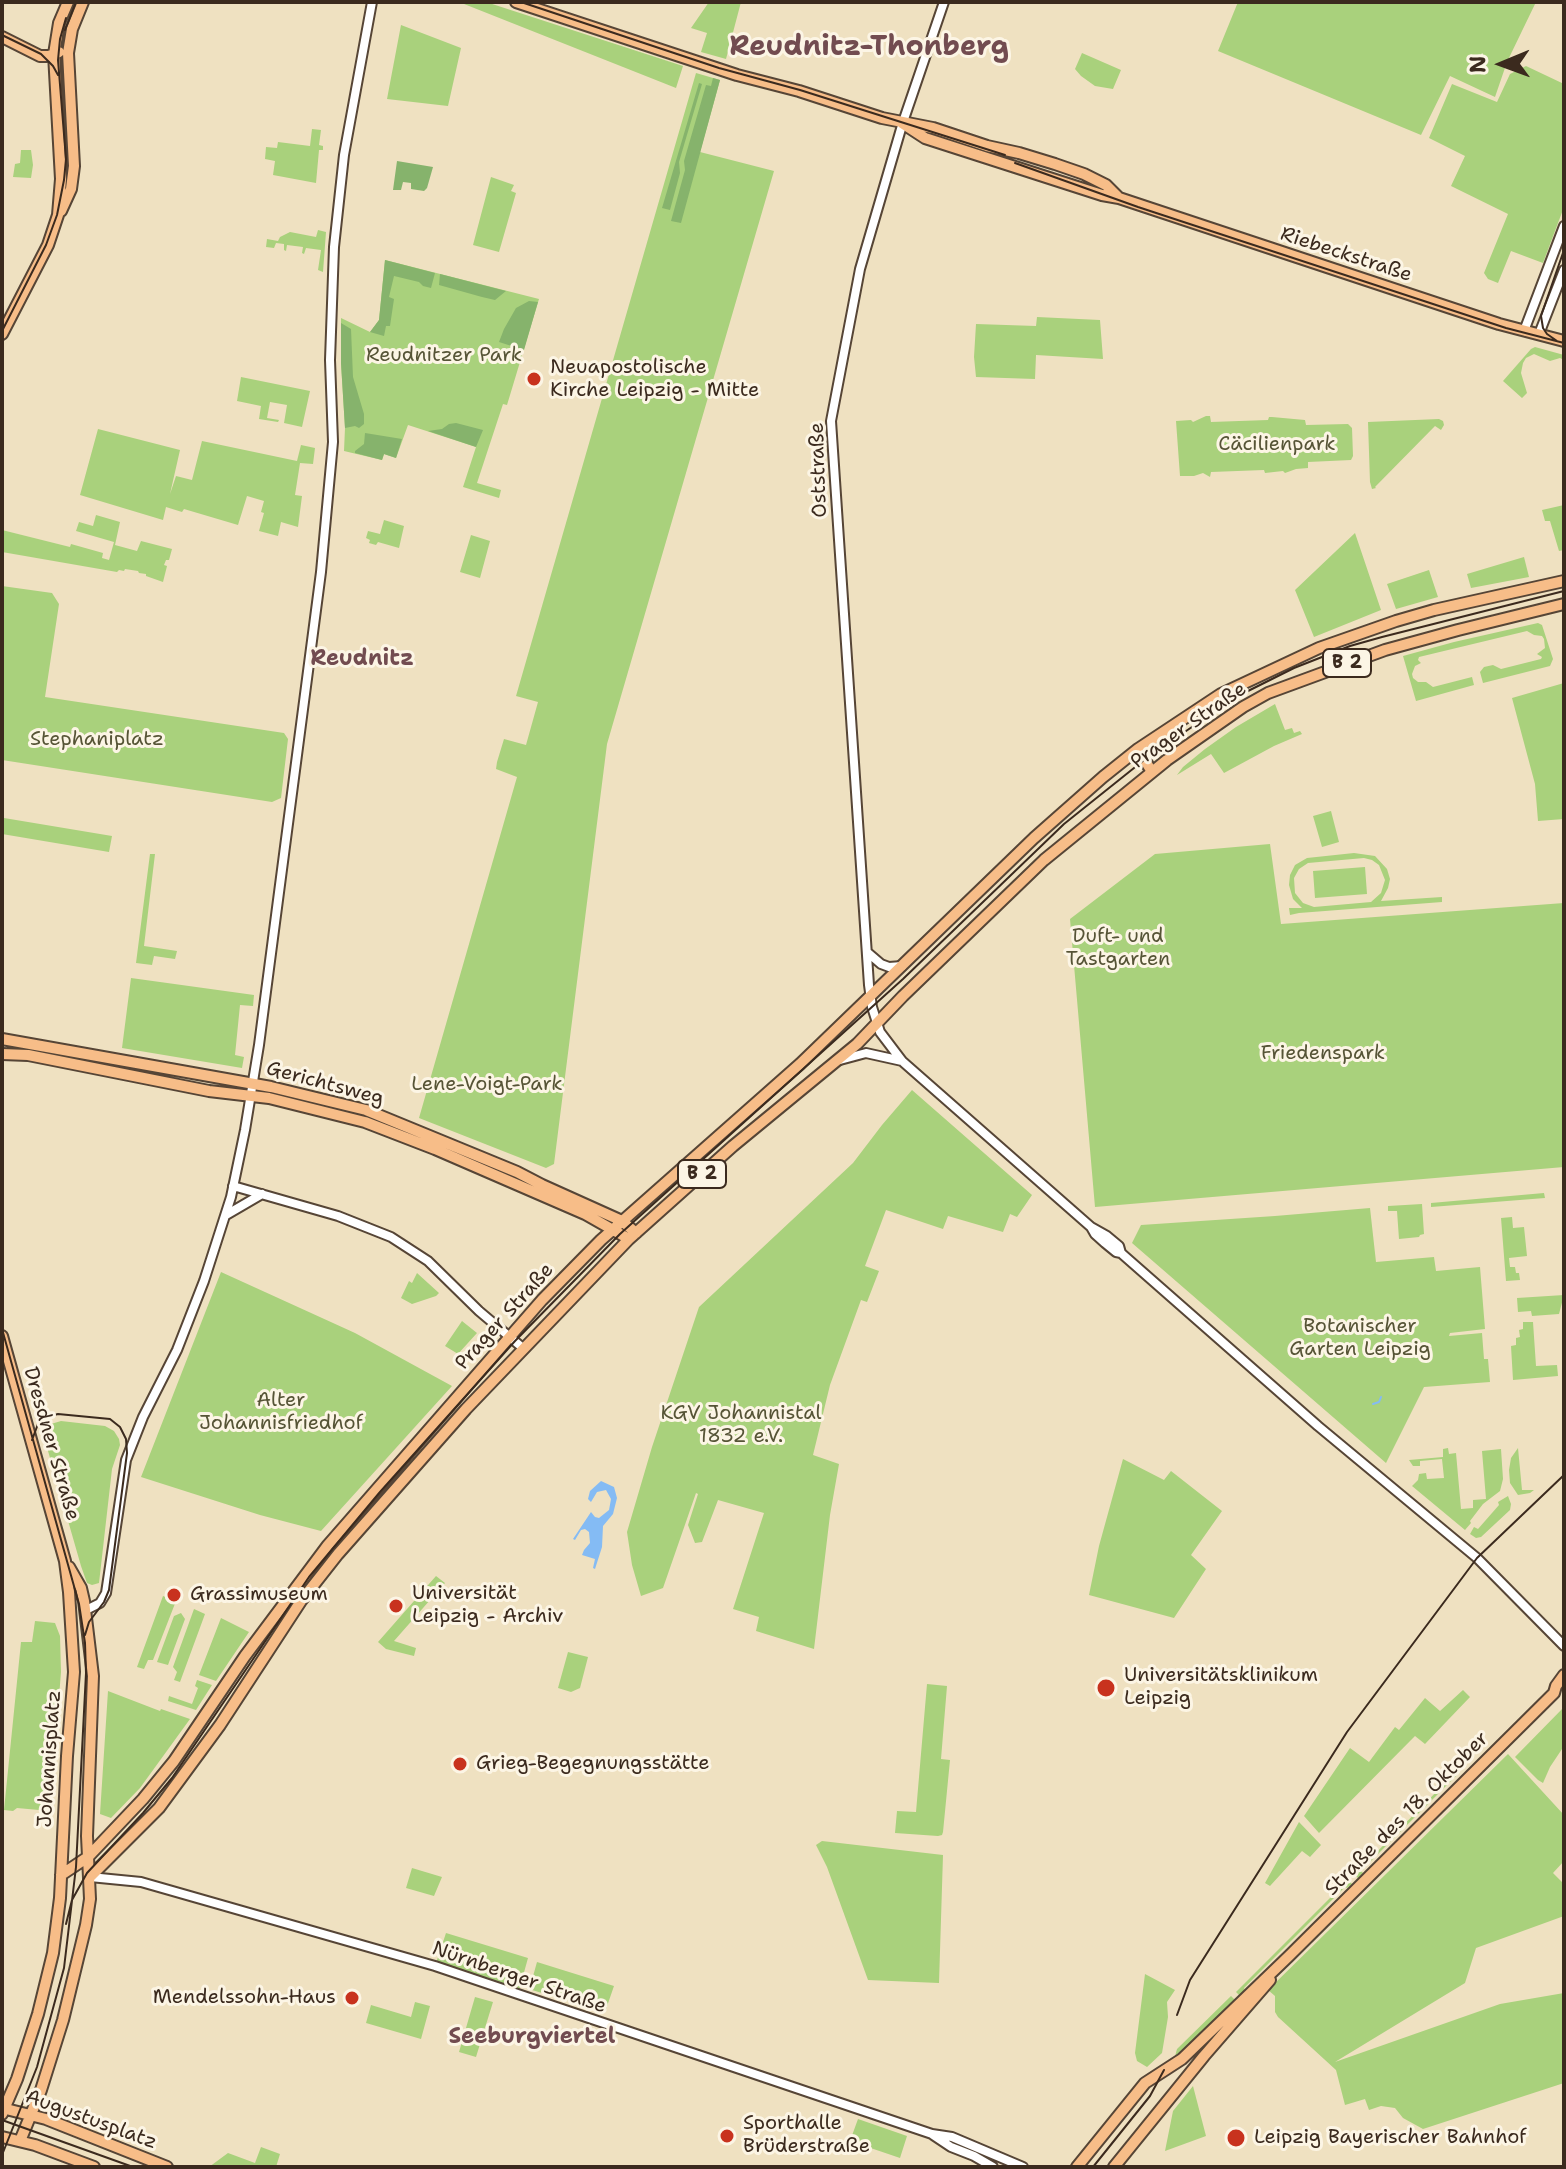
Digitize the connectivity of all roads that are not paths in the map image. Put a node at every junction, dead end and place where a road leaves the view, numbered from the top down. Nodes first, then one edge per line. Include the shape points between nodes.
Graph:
1 (68, 2) edge
2 (83, 2) edge
3 (372, 2) edge
4 (516, 2) edge
5 (944, 2) edge
6 (2, 37) edge
7 (55, 40) junction
8 (69, 40) junction
9 (35, 50) junction
10 (53, 56) junction
11 (68, 75) junction
12 (902, 123) junction
13 (58, 215) junction
14 (1564, 226) edge
15 (1564, 270) edge
16 (1524, 331) junction
17 (2, 334) edge
18 (1539, 334) junction
19 (1564, 341) edge
20 (1564, 581) edge
21 (1564, 604) edge
22 (1138, 749) junction
23 (1152, 772) junction
24 (867, 951) junction
25 (902, 966) junction
26 (871, 996) junction
27 (877, 1025) junction
28 (2, 1039) edge
29 (2, 1054) edge
30 (839, 1060) junction
31 (902, 1061) junction
32 (252, 1089) junction
33 (233, 1186) junction
34 (262, 1194) junction
35 (226, 1215) junction
36 (622, 1221) junction
37 (612, 1230) junction
38 (632, 1236) junction
39 (2, 1336) edge
40 (509, 1336) junction
41 (524, 1349) junction
42 (65, 1561) junction
43 (78, 1612) junction
44 (88, 1623) joint
45 (1564, 1646) edge
46 (1564, 1675) edge
47 (1559, 1691) edge
48 (88, 1857) junction
49 (61, 1875) junction
50 (90, 1877) junction
51 (1286, 1960) junction
52 (3, 2110) edge
53 (30, 2115) junction
54 (932, 2134) junction
55 (2, 2137) edge
56 (20, 2141) junction
57 (1080, 2164) edge
58 (94, 2167) edge
59 (167, 2167) edge
60 (993, 2167) edge
61 (1023, 2167) edge
62 (1114, 2167) edge

1 - 7 main road
2 - 8 main road
3 - 32 street via 337,219 330,360 334,430 324,545
4 - 12 main road, Riebeckstraße
5 - 12 street, Oststraße
6 - 9 main road
7 - 9 main road
7 - 10 main road
8 - 10 main road
8 - 11 main road
9 - 10 main road via 40,56
10 - 11 main road
10 - 13 main road via 61,179
11 - 13 main road via 74,166 69,195
12 - 16 main road, Riebeckstraße via 1084,174 1119,198
12 - 24 street, Oststraße via 860,269 831,421
13 - 17 main road
14 - 16 street
15 - 18 street
16 - 18 main road, Riebeckstraße
18 - 19 main road, Riebeckstraße
20 - 22 main road, Prager Straße / B 2 via 1434,610 1319,648 1221,694
21 - 23 main road, Prager Straße / B 2 via 1385,650 1280,688 1243,707
22 - 23 main road
22 - 25 main road, Prager Straße / B 2 via 1034,838
23 - 27 main road, Prager Straße / B 2 via 1044,860
24 - 25 street via 881,964
24 - 26 street, Oststraße
25 - 26 main road, B 2
26 - 27 street, Oststraße
26 - 36 main road, Prager Straße / B 2
27 - 30 main road, B 2
27 - 31 street
28 - 32 main road, Gerichtsweg
29 - 32 main road, Gerichtsweg via 209,1091
30 - 31 street via 866,1053
30 - 38 main road, Prager Straße / B 2
31 - 45 street via 1105,1243 1478,1559
32 - 33 street
32 - 36 main road, Gerichtsweg via 366,1110
32 - 37 main road, Gerichtsweg via 365,1122
33 - 34 street
33 - 35 street
34 - 35 street
34 - 40 street via 391,1237 428,1261
35 - 43 street via 177,1350 127,1457 107,1590 100,1603
36 - 37 main road, Prager Straße / B 2
36 - 38 main road, Gerichtsweg
37 - 38 main road, Gerichtsweg
37 - 40 main road, Prager Straße
38 - 41 main road, Prager Straße
39 - 42 main road, Dresdner Straße
40 - 41 street
40 - 48 main road, Prager Straße via 328,1545 174,1761
41 - 50 main road, Prager Straße via 338,1554 159,1808
42 - 43 main road, Dresdner Straße
42 - 43 main road, Dresdner Straße via 81,1588
43 - 44 main road, Dresdner Straße
43 - 49 main road, Johannisplatz
44 - 48 main road, Johannisplatz via 94,1692
46 - 47 main road, Straße des 18. Oktober via 1556,1686
47 - 51 main road, Straße des 18. Oktober
48 - 49 main road
48 - 50 main road, Johannisplatz
49 - 50 main road
49 - 52 main road, Johannisplatz via 46,1988
50 - 53 main road, Johannisplatz via 86,1925 70,1994
50 - 54 street, Nürnberger Straße via 141,1882 435,1966
51 - 57 main road, Straße des 18. Oktober via 1182,2059 1145,2083
51 - 62 main road, Straße des 18. Oktober
52 - 53 main road, Augustusplatz
53 - 56 main road, Johannisplatz
53 - 59 main road, Augustusplatz
54 - 60 street, Nürnberger Straße
54 - 61 street, Nürnberger Straße
55 - 56 main road
56 - 58 main road

